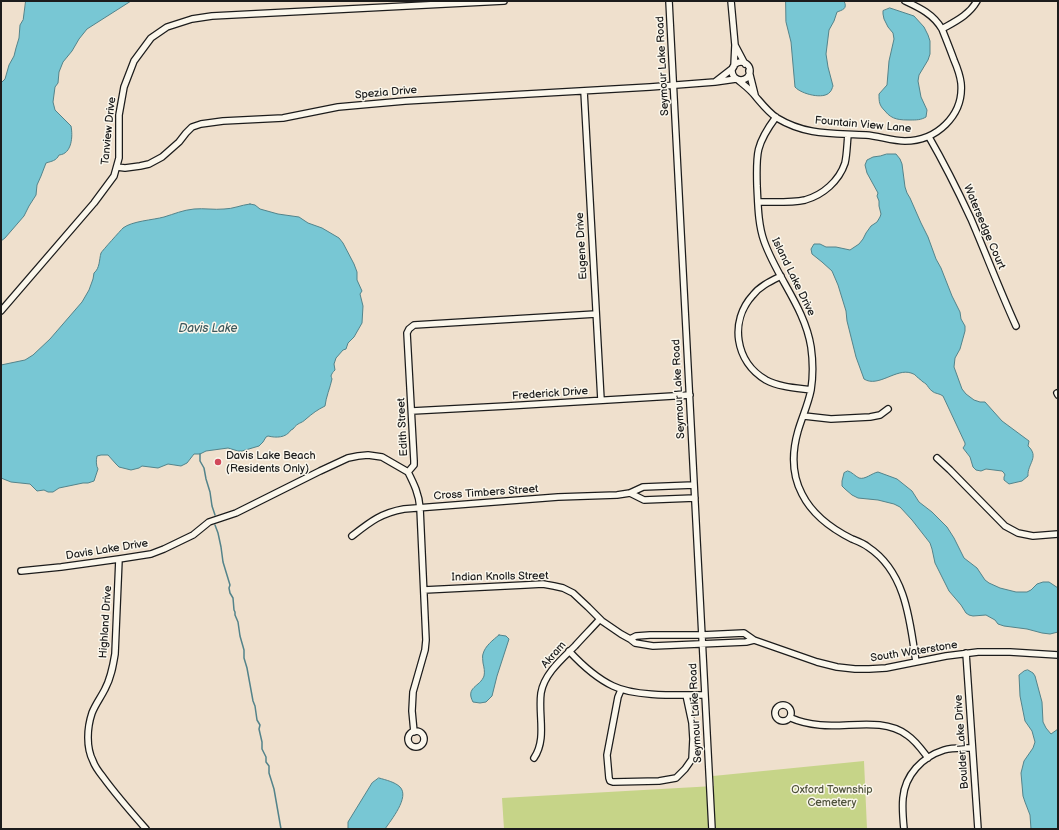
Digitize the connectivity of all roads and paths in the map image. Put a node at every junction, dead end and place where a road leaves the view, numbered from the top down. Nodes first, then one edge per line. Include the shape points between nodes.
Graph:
1 (504, 1) edge
2 (669, 1) edge
3 (731, 1) edge
4 (905, 1) edge
5 (977, 1) edge
6 (942, 28) junction
7 (735, 45) junction
8 (745, 64) junction
9 (733, 67) junction
10 (749, 71) junction
11 (737, 79) junction
12 (715, 82) junction
13 (674, 85) junction
14 (584, 91) junction
15 (755, 96) junction
16 (776, 117) junction
17 (848, 135) junction
18 (929, 137) junction
19 (117, 167) junction
20 (758, 202) junction
21 (781, 276) junction
22 (1, 312) edge
23 (596, 314) junction
24 (1016, 326) dead end
25 (811, 390) junction
26 (690, 395) junction
27 (601, 400) junction
28 (888, 409) dead end
29 (412, 411) junction
30 (804, 416) junction
31 (937, 458) dead end
32 (408, 472) junction
33 (694, 485) junction
34 (630, 493) junction
35 (695, 498) junction
36 (420, 508) junction
37 (1058, 534) edge
38 (352, 536) dead end
39 (119, 560) junction
40 (21, 571) dead end
41 (424, 590) junction
42 (600, 619) junction
43 (702, 635) junction
44 (630, 639) junction
45 (754, 640) junction
46 (702, 644) junction
47 (570, 651) junction
48 (966, 653) junction
49 (1058, 655) edge
50 (916, 662) junction
51 (621, 690) junction
52 (686, 695) junction
53 (705, 695) junction
54 (791, 718) dead end
55 (414, 732) dead end
56 (972, 748) junction
57 (534, 758) dead end
58 (928, 758) junction
59 (146, 829) edge
60 (712, 829) edge
61 (904, 829) edge
62 (978, 829) edge

1 - 19 street, Tanview Drive via 212,16 167,27 151,38 134,61 124,87 119,115
2 - 13 street, Seymour Lake Road
3 - 7 street
4 - 6 street, Fountain View Lane via 929,14
5 - 6 street via 966,15
6 - 18 street, Fountain View Lane via 960,75 960,96 953,116 947,124
7 - 8 street
7 - 9 street
8 - 9 street via 741,62
8 - 10 street
9 - 11 street via 733,75
9 - 12 street
10 - 11 street via 744,79
10 - 15 street
11 - 12 street
11 - 15 street, Fountain View Lane
12 - 13 street, Spezia Drive
13 - 14 street, Spezia Drive
13 - 26 street, Seymour Lake Road
14 - 19 street, Spezia Drive via 405,101 338,107 283,118 201,124 192,127 162,158 140,166
14 - 23 street, Eugene Drive
15 - 16 street, Fountain View Lane
16 - 17 street, Fountain View Lane via 798,128 818,133
16 - 20 street, Island Lake Drive via 760,142 756,170
17 - 18 street, Fountain View Lane via 904,141
17 - 20 street via 845,163 828,188 804,200
18 - 24 street, Watersedge Court via 968,213
19 - 22 street, Tanview Drive via 114,176 94,203
20 - 21 street, Island Lake Drive via 764,239
21 - 25 street, Island Lake Drive via 799,309 808,334 812,362
21 - 25 street via 759,289 746,304 740,316 739,344 745,360 764,379 772,383
23 - 27 street, Eugene Drive
23 - 29 street, Edith Street via 411,326 407,333
25 - 30 street, Island Lake Drive
26 - 27 street, Frederick Drive
26 - 33 street, Seymour Lake Road
27 - 29 street, Frederick Drive
28 - 30 street via 880,415 870,417 831,419
29 - 32 street, Edith Street via 414,465
30 - 50 street, Island Lake Drive via 794,445 794,467 802,495 819,517 868,547 891,569 899,583 909,616
31 - 37 street via 1005,526 1018,533 1033,536
32 - 36 street, Edith Street via 416,487
32 - 39 street, Davis Lake Drive via 382,457 368,455 348,458 236,513 209,522 193,535 164,549 152,554
33 - 34 street, Cross Timbers Street via 643,487
33 - 35 street, Seymour Lake Road
34 - 35 street, Cross Timbers Street via 644,500
34 - 36 street, Cross Timbers Street
35 - 43 street, Seymour Lake Road
36 - 38 street, Cross Timbers Street via 392,511 369,523
36 - 41 street, Edith Street
39 - 40 street, Davis Lake Drive
39 - 59 street, Highland Drive via 115,654 106,688 92,713 88,743 97,768
41 - 42 street, Indian Knolls Street via 543,584 573,593
41 - 55 street, Edith Street via 426,640 414,692
42 - 44 street, Indian Knolls Street
42 - 47 street, Akram
43 - 44 street via 636,636
43 - 45 street, South Waterstone via 744,633
43 - 46 street, Seymour Lake Road
44 - 46 street, Indian Knolls Street via 635,643 654,646
45 - 46 street, South Waterstone
45 - 50 street, South Waterstone via 837,667 886,668
46 - 53 street, Seymour Lake Road
47 - 51 street via 601,679
47 - 57 street, Akram via 545,680 541,692 540,743
48 - 49 street, South Waterstone via 994,651
48 - 50 street, South Waterstone
48 - 56 street, Boulder Lake Drive
51 - 52 street
51 - 52 street via 607,755 609,778 612,782 676,778 685,769 692,759 693,739
52 - 53 street
53 - 60 street, Seymour Lake Road
54 - 58 street via 820,725 887,726 902,731
56 - 58 street via 945,749
56 - 62 street, Boulder Lake Drive
58 - 61 street via 918,765 906,784 903,798

